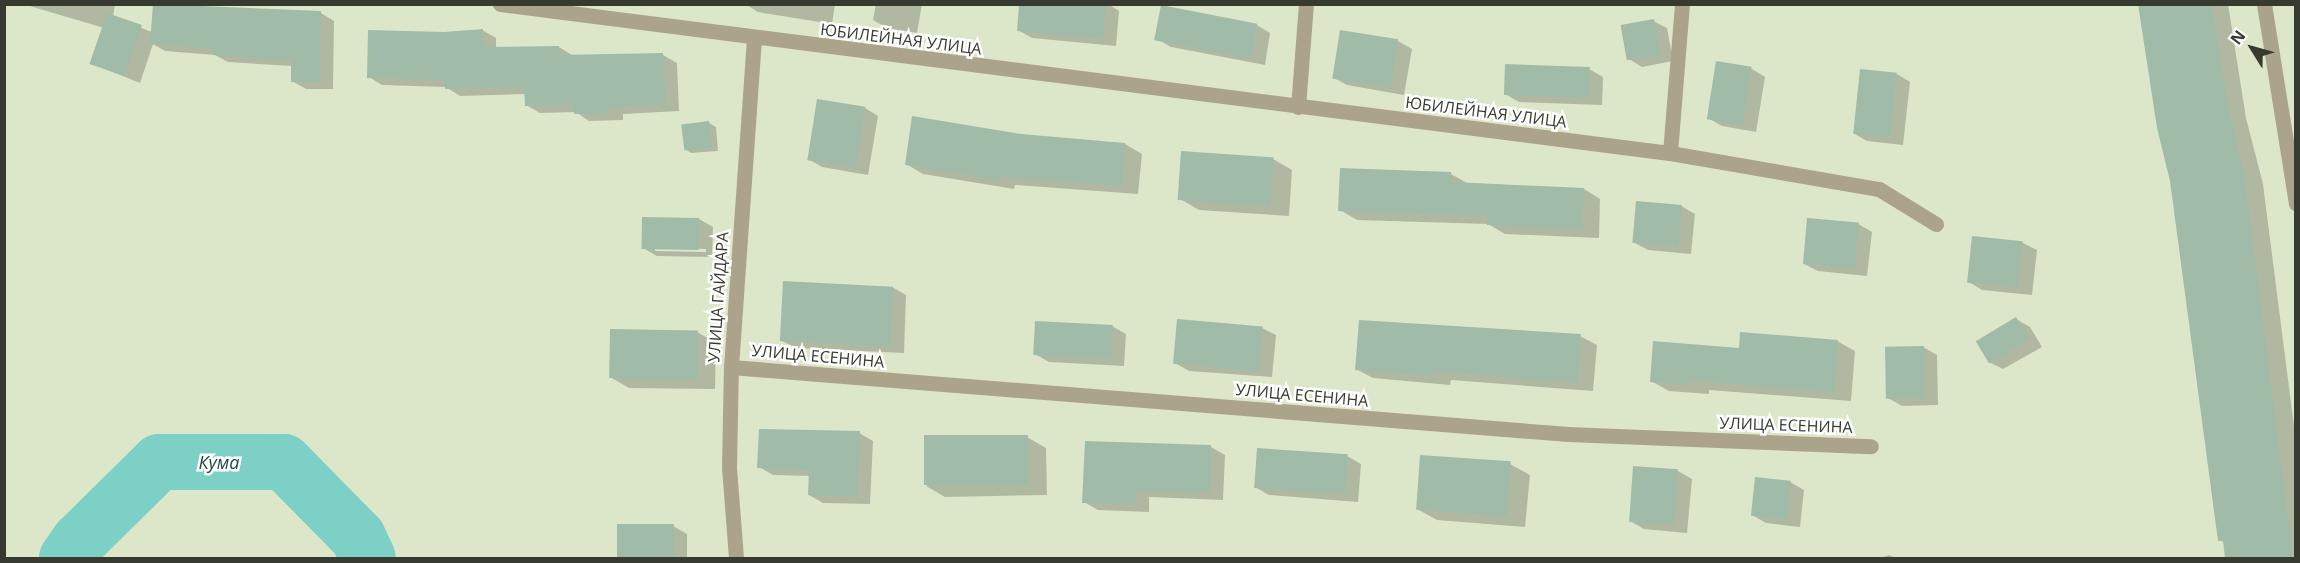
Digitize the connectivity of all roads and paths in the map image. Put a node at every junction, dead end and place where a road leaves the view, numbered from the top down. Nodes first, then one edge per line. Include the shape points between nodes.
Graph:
1 (500, 4) edge
2 (1306, 4) edge
3 (1682, 4) edge
4 (2264, 4) edge
5 (754, 39) junction
6 (1298, 107) junction
7 (1670, 153) junction
8 (2295, 203) edge
9 (1936, 224) dead end
10 (731, 367) junction
11 (1871, 446) dead end
12 (736, 558) edge

1 - 5 street, ЮБИЛЕЙНАЯ УЛИЦА
2 - 6 street
3 - 7 street
4 - 8 street
5 - 6 street, ЮБИЛЕЙНАЯ УЛИЦА
5 - 10 street, УЛИЦА ГАЙДАРА
6 - 7 street, ЮБИЛЕЙНАЯ УЛИЦА
7 - 9 street, ЮБИЛЕЙНАЯ УЛИЦА via 1879,189
10 - 11 street, УЛИЦА ЕСЕНИНА via 1568,434
10 - 12 street, УЛИЦА ГАЙДАРА via 729,468

